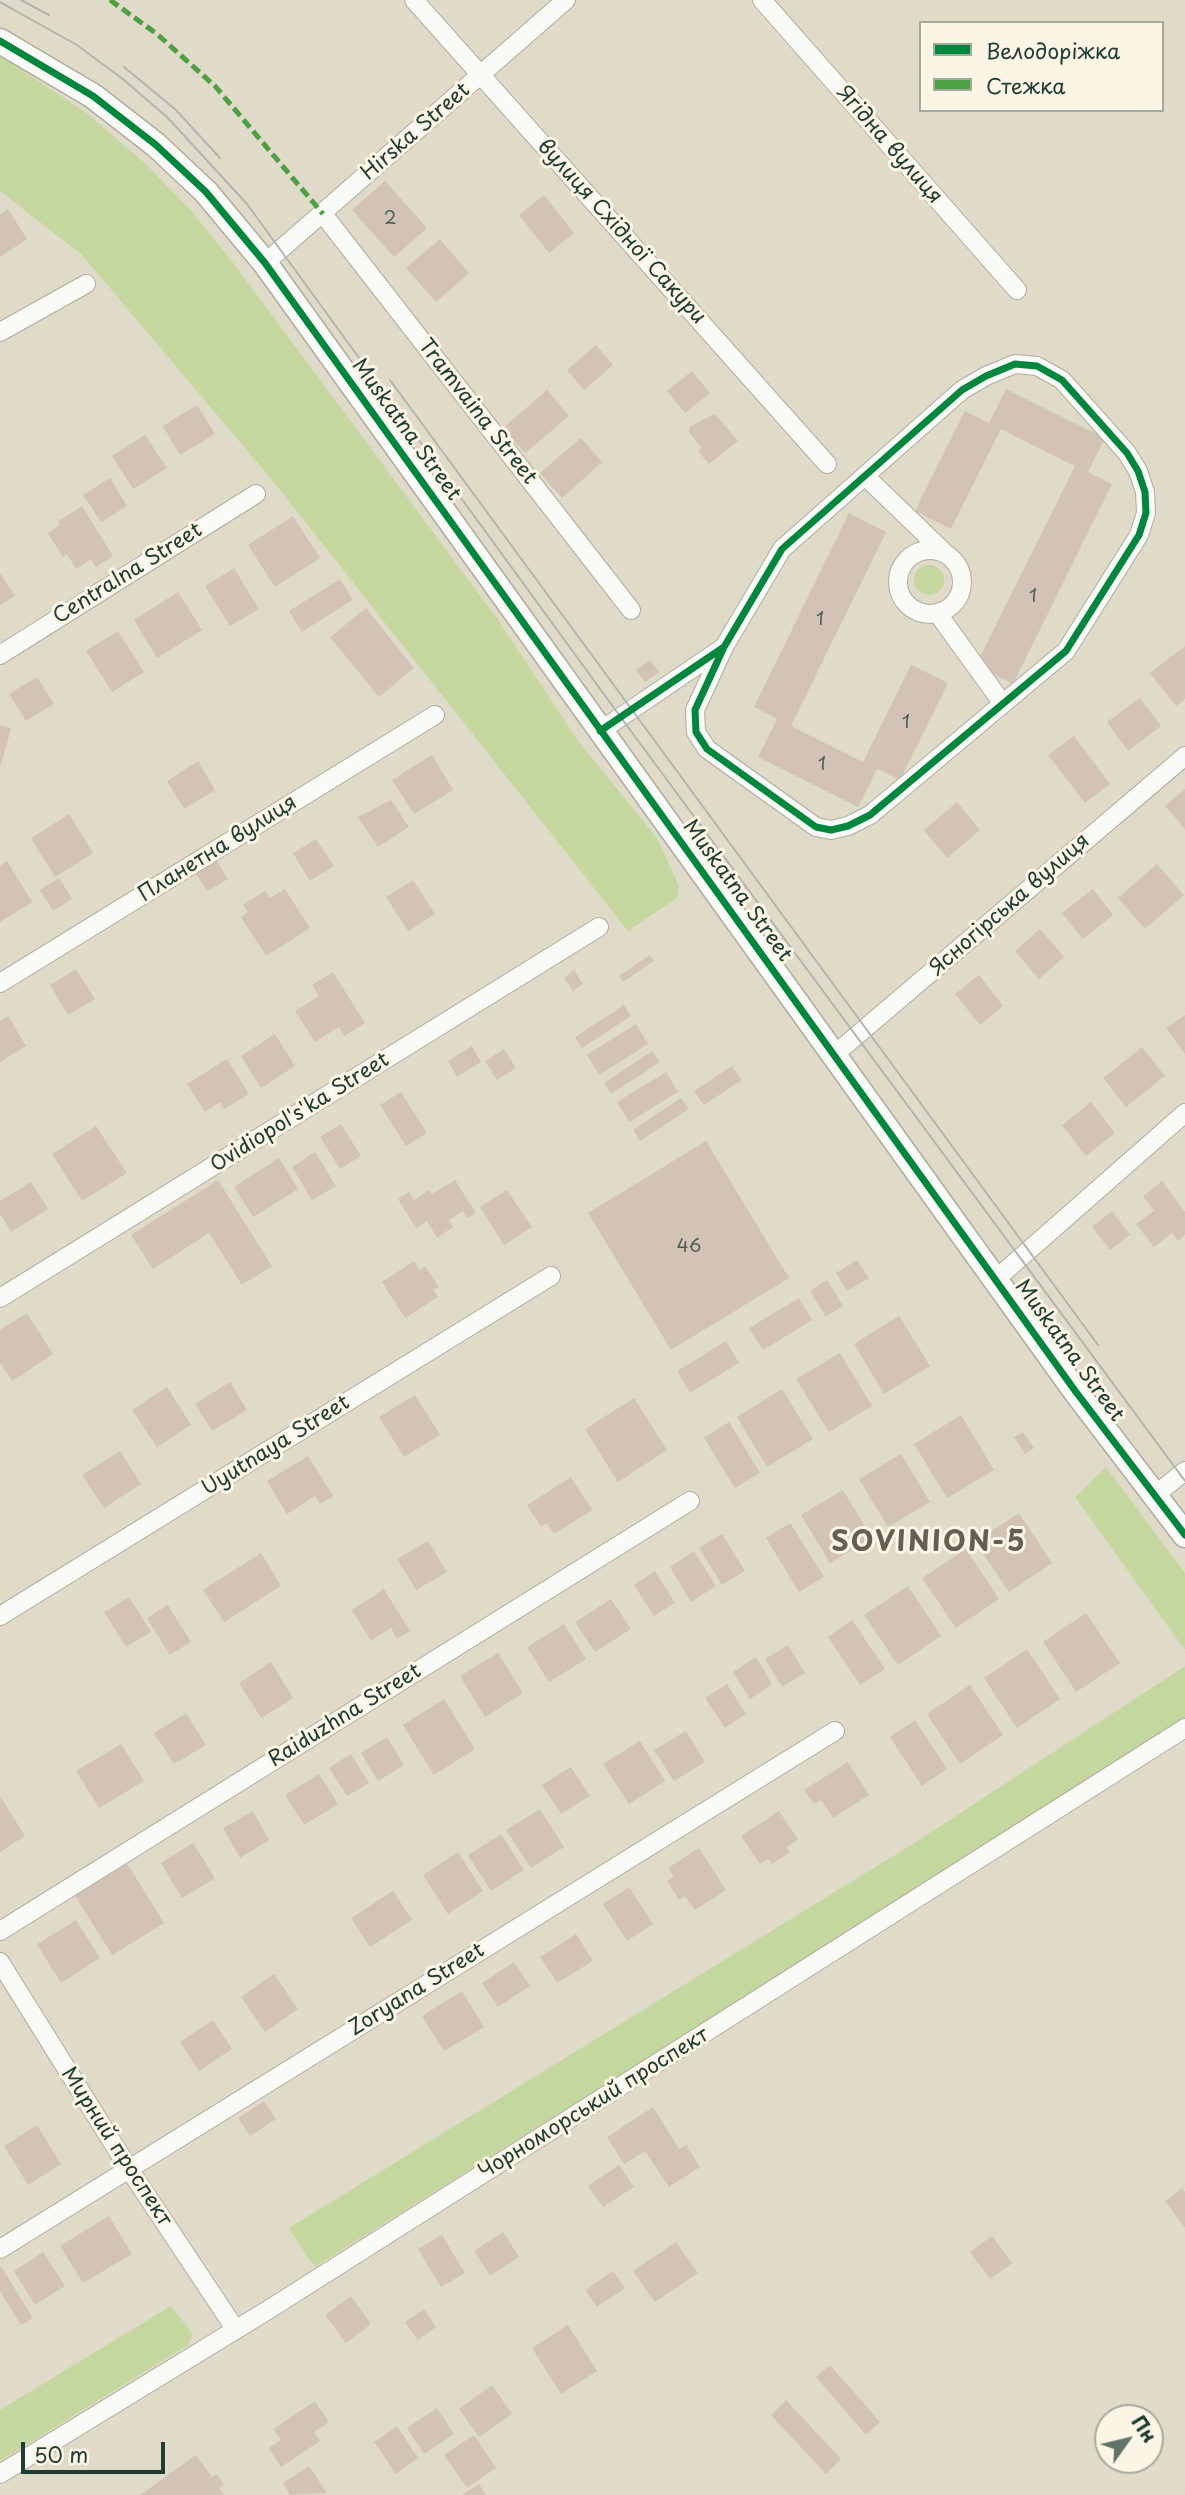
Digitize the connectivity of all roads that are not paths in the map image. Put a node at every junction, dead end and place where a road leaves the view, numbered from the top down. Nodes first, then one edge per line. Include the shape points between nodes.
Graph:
1 (414, 0) edge
2 (566, 0) edge
3 (762, 0) edge
4 (0, 41) edge
5 (481, 75) junction
6 (323, 214) junction
7 (265, 263) junction
8 (86, 284) dead end
9 (1017, 290) dead end
10 (0, 332) edge
11 (827, 464) dead end
12 (865, 475) junction
13 (256, 494) dead end
14 (947, 555) junction
15 (631, 610) dead end
16 (939, 614) junction
17 (724, 647) junction
18 (0, 655) edge
19 (1003, 704) junction
20 (435, 715) dead end
21 (600, 731) junction
22 (1185, 756) edge
23 (599, 928) dead end
24 (0, 983) edge
25 (835, 1054) junction
26 (1185, 1113) edge
27 (551, 1276) dead end
28 (996, 1279) junction
29 (0, 1298) edge
30 (1185, 1471) edge
31 (1154, 1496) junction
32 (690, 1501) dead end
33 (1185, 1535) edge
34 (0, 1616) edge
35 (1185, 1727) edge
36 (835, 1731) dead end
37 (0, 1931) edge
38 (0, 1962) edge
39 (129, 2169) junction
40 (0, 2249) edge
41 (236, 2330) junction
42 (0, 2474) edge

1 - 5 street, вулиця Східної Сакури
2 - 5 street, Hirska Street
3 - 9 street, Ягідна вулиця
4 - 7 street, Muskatna Street via 93,96 156,145 206,192
5 - 6 street, Hirska Street
5 - 11 street, вулиця Східної Сакури
6 - 7 street, Hirska Street
6 - 15 street, Tramvaina Street
7 - 21 street, Muskatna Street
8 - 10 street
12 - 14 street
12 - 17 street via 782,549
12 - 19 street via 962,390 1015,365 1037,366 1062,380 1127,453 1145,492 1146,513 1139,535 1066,651
13 - 18 street, Centralna Street
14 - 16 street via 960,571 961,592
14 - 16 street via 916,552 897,578 908,607
16 - 19 street
17 - 19 street via 695,710 696,732 707,749 816,827 848,827 870,815
17 - 21 street
20 - 24 street, Планетна вулиця
21 - 25 street, Muskatna Street
22 - 25 street, Ясногірська вулиця
23 - 29 street, Ovidiopol's'ka Street
25 - 28 street, Muskatna Street
26 - 28 street
27 - 34 street, Uyutnaya Street
28 - 31 street, Muskatna Street
30 - 31 street
31 - 33 street, Muskatna Street
32 - 37 street, Raiduzhna Street
35 - 41 street, Чорноморський проспект
36 - 39 street, Zoryana Street
38 - 39 street, Мирний проспект
39 - 40 street, Zoryana Street
39 - 41 street, Мирний проспект
41 - 42 street, Чорноморський проспект

